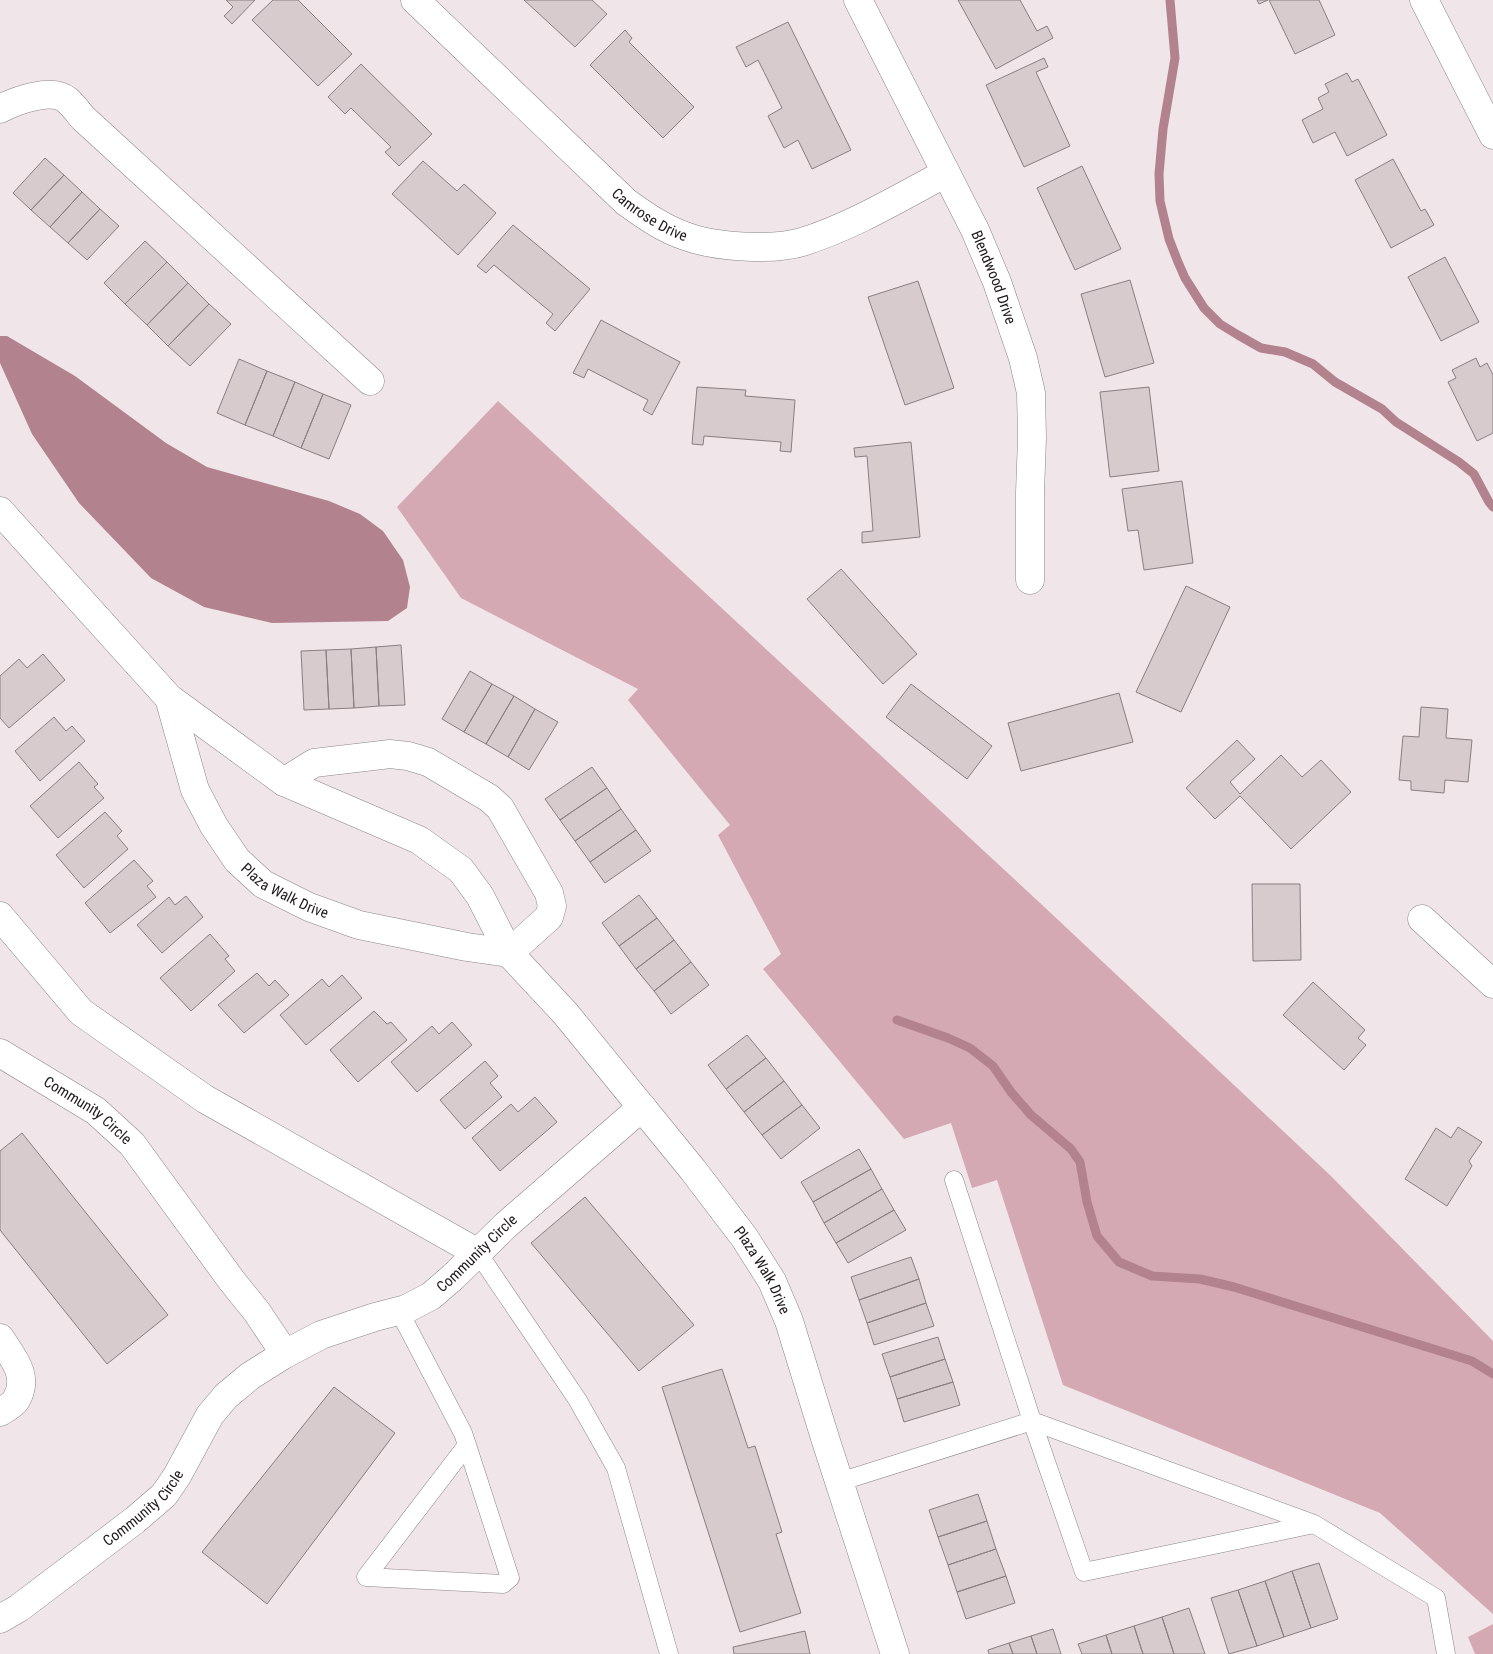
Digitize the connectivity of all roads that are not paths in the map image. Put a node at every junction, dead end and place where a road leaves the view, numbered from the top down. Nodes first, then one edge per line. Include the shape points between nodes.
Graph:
1 (415, 0) edge
2 (858, 0) edge
3 (1424, 0) edge
4 (6, 103) edge
5 (1493, 135) edge
6 (946, 173) junction
7 (370, 380) dead end
8 (1, 513) edge
9 (1030, 580) dead end
10 (169, 698) junction
11 (284, 782) junction
12 (0, 916) edge
13 (1422, 919) dead end
14 (509, 953) junction
15 (1493, 984) edge
16 (0, 1053) edge
17 (642, 1107) junction
18 (954, 1180) dead end
19 (478, 1253) junction
20 (399, 1310) junction
21 (0, 1338) edge
22 (285, 1354) junction
23 (0, 1412) edge
24 (1032, 1421) junction
25 (467, 1445) junction
26 (839, 1482) junction
27 (1314, 1524) junction
28 (0, 1619) edge
29 (669, 1654) edge
30 (895, 1654) edge
31 (1446, 1654) edge

1 - 6 street, Camrose Drive via 626,202 684,236 740,246 800,242 849,224
2 - 6 street, Blendwood Drive
3 - 5 street
4 - 7 street via 49,94 66,98 83,118
6 - 9 street, Blendwood Drive via 998,282 1023,358 1031,394
8 - 10 street, Plaza Walk Drive
10 - 11 street, Plaza Walk Drive
10 - 14 street, Plaza Walk Drive via 195,790 237,860 263,884 309,907 359,924
11 - 14 street, Plaza Walk Drive via 419,840 461,870 480,896
11 - 14 street via 314,763 390,754 428,762 489,798 508,821 549,893 552,906 549,917
12 - 19 street via 81,1012 205,1099
13 - 15 street
14 - 17 street, Plaza Walk Drive via 565,1013
16 - 22 street, Community Circle via 96,1110 132,1144
17 - 19 street, Community Circle
17 - 26 street, Plaza Walk Drive via 744,1237 772,1281 790,1322
18 - 24 lane
19 - 20 street, Community Circle via 432,1296
19 - 29 lane via 577,1399 616,1468
20 - 22 street, Community Circle via 321,1335
20 - 25 lane
21 - 23 street via 20,1368 21,1384 16,1402
22 - 28 street, Community Circle via 226,1396 210,1415 164,1495 19,1608
24 - 26 lane
24 - 27 lane
24 - 27 lane via 1084,1572
25 - 25 lane via 510,1578 503,1584 366,1577
26 - 30 street, Plaza Walk Drive
27 - 31 lane via 1436,1598

